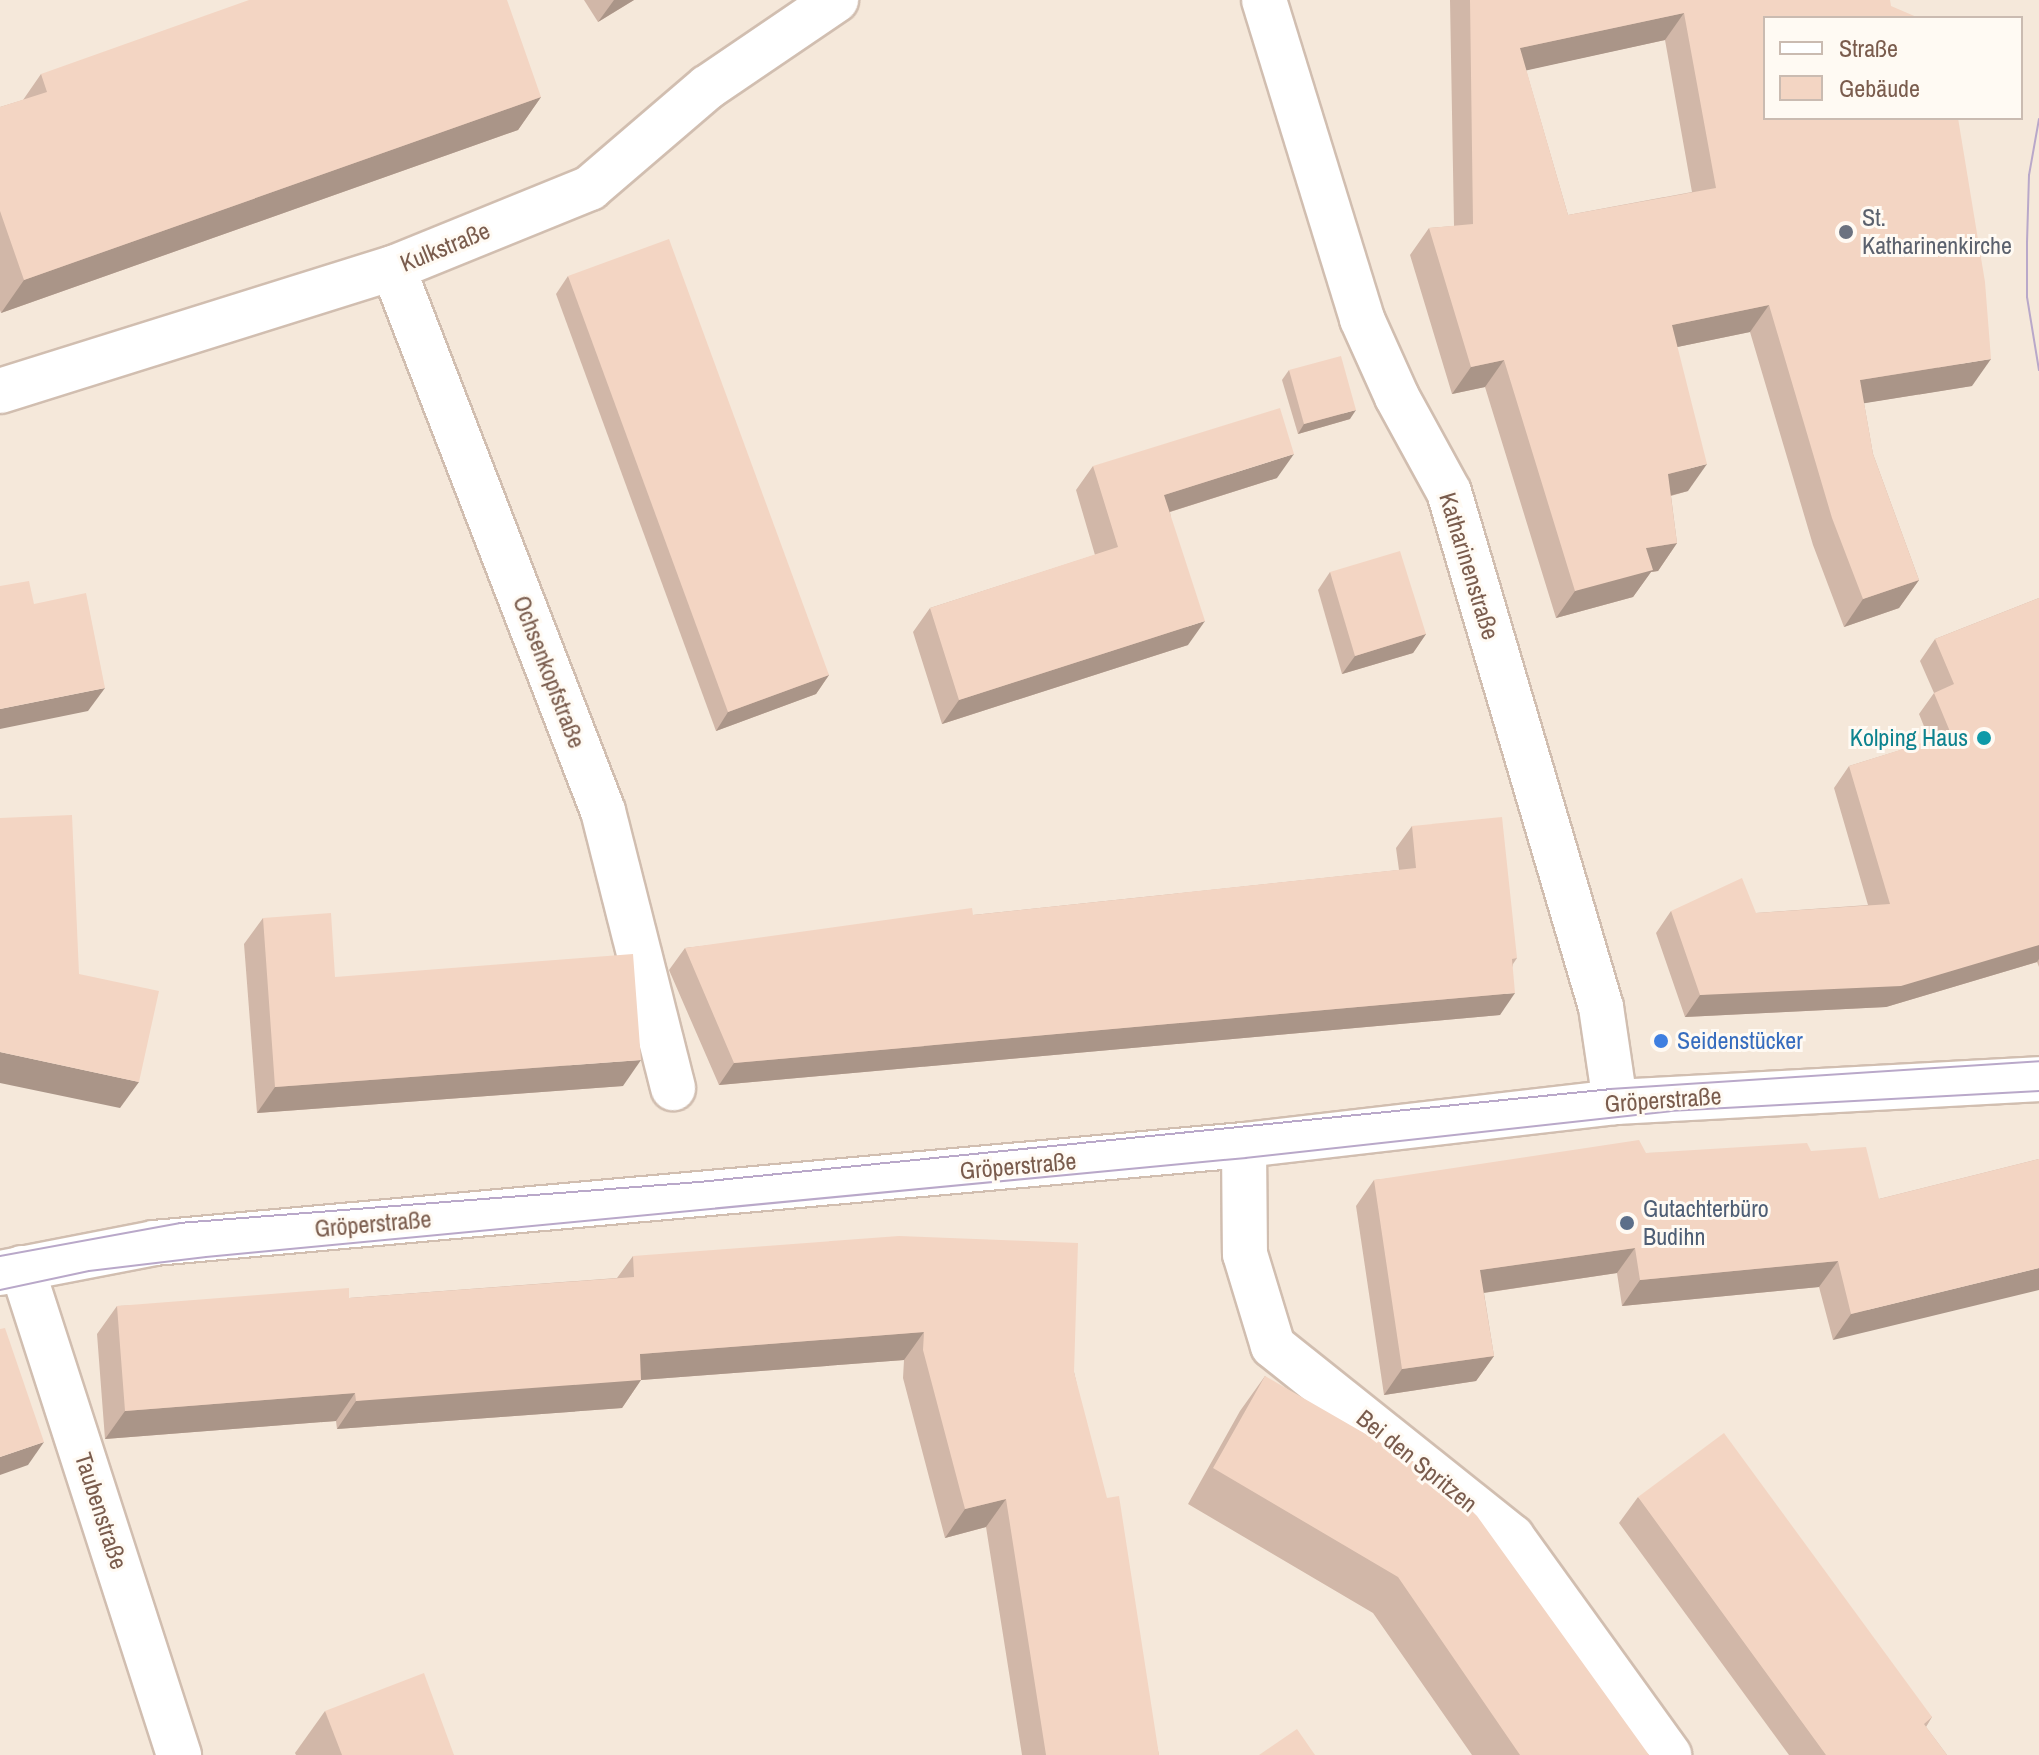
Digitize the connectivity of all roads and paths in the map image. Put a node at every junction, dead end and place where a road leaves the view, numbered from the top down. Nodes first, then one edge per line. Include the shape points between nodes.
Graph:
1 (836, 0) edge
2 (1264, 0) edge
3 (393, 268) junction
4 (0, 391) edge
5 (2039, 1079) edge
6 (673, 1088) dead end
7 (1615, 1102) junction
8 (1244, 1145) junction
9 (11, 1270) edge
10 (179, 1755) edge
11 (1669, 1755) edge

1 - 3 street, Kulkstraße via 708,87 590,188
2 - 7 street, Katharinenstraße via 1362,319 1449,492 1601,1007
3 - 4 street, Kulkstraße
3 - 6 street, Ochsenkopfstraße via 603,811
5 - 7 street, Gröperstraße
7 - 8 street, Gröperstraße
8 - 9 street, Gröperstraße via 154,1243
8 - 11 street, Bei den Spritzen via 1245,1254 1273,1346 1512,1537
9 - 10 street, Taubenstraße

